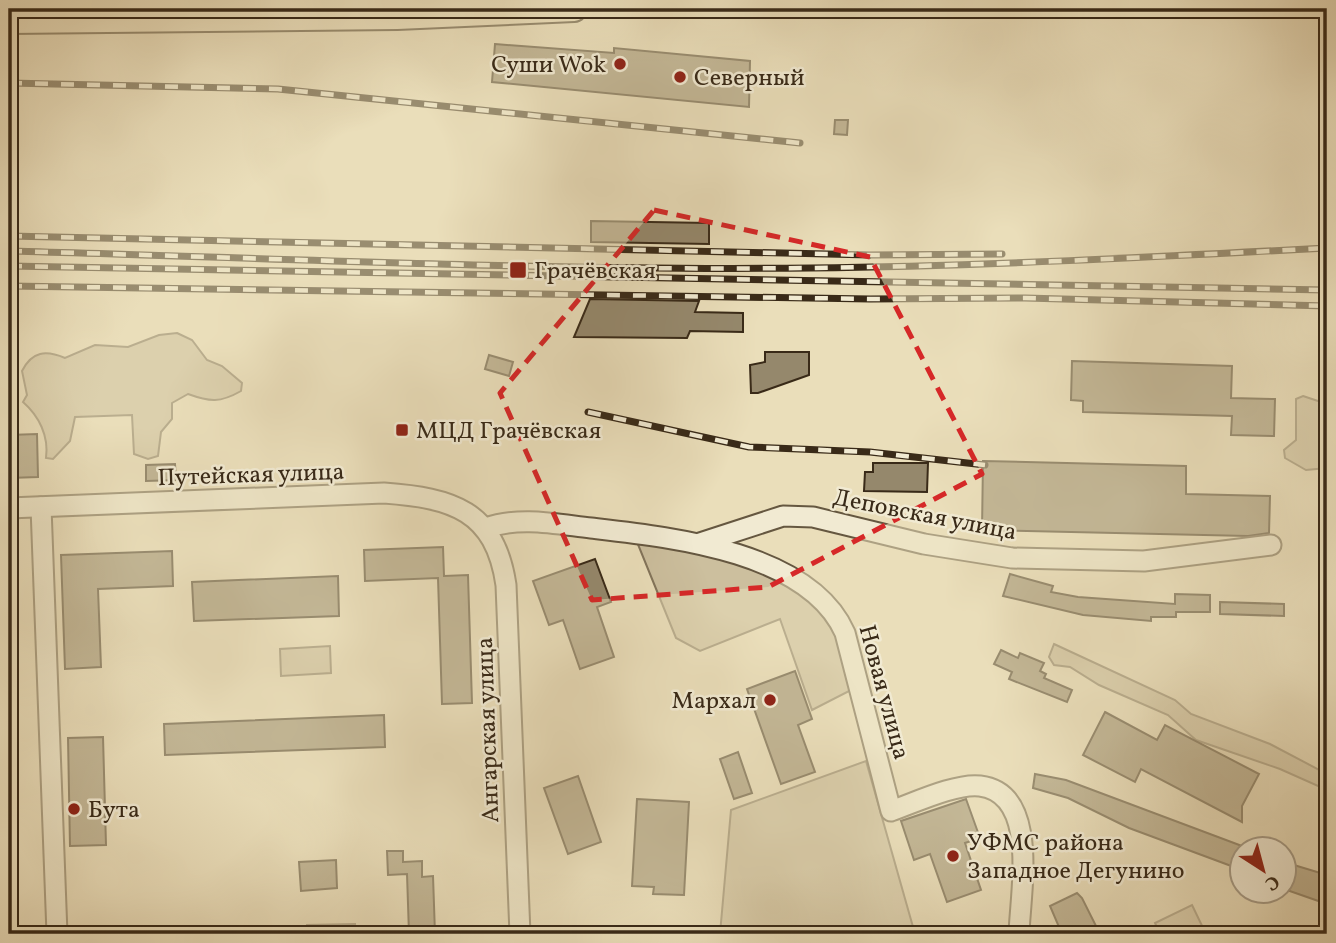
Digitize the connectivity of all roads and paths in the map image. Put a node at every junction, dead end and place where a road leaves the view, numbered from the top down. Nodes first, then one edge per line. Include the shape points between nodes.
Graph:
1 (574, 9) edge
2 (9, 21) edge
3 (41, 507) junction
4 (9, 508) edge
5 (486, 528) junction
6 (700, 543) junction
7 (1271, 545) dead end
8 (57, 934) edge
9 (520, 934) edge
10 (1018, 934) edge

1 - 2 main road via 383,18
3 - 4 street, Путейская улица
3 - 5 street, Путейская улица via 384,493 445,501
3 - 8 street
5 - 6 street, Новая улица via 513,521
5 - 9 street, Ангарская улица via 503,563 506,585
6 - 7 street, Деповская улица via 783,516 813,517 924,544 1012,558 1144,561
6 - 10 street, Новая улица via 794,580 838,616 891,811 973,786 996,793 1010,805 1023,836

